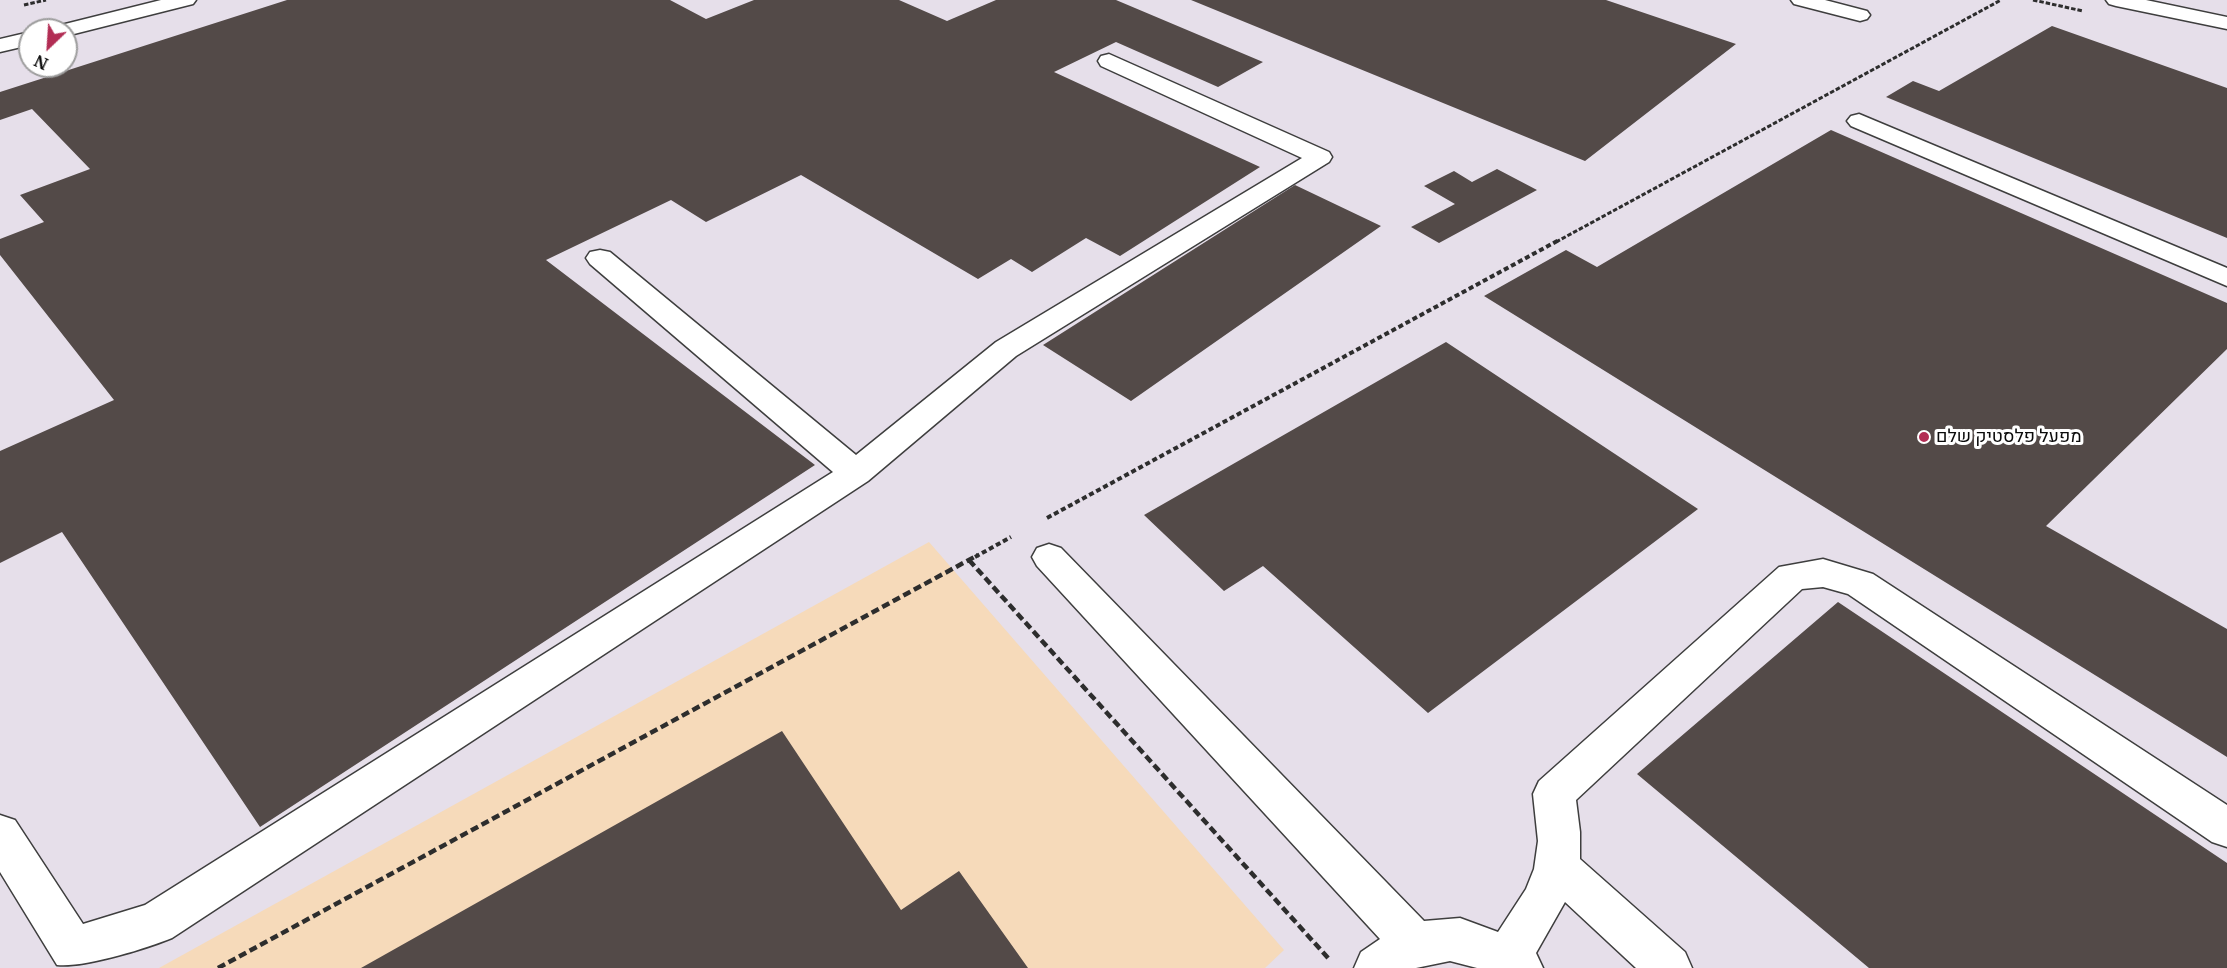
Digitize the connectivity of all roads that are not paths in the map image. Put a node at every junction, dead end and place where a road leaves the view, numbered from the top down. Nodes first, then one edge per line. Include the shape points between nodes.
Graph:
1 (186, 0) edge
2 (1801, 0) edge
3 (2116, 0) edge
4 (1860, 15) dead end
5 (2227, 23) edge
6 (78, 27) edge
7 (18, 41) edge
8 (0, 46) edge
9 (1109, 61) dead end
10 (1858, 121) dead end
11 (600, 258) dead end
12 (2227, 278) edge
13 (856, 472) junction
14 (1044, 539) road end
15 (2227, 828) edge
16 (0, 834) edge
17 (1557, 867) junction
18 (1415, 944) junction
19 (1513, 963) edge
20 (1377, 968) edge
21 (1669, 968) edge

1 - 6 street
2 - 4 street
3 - 5 street
7 - 8 street
9 - 13 street via 1320,157 1006,349
10 - 12 street
11 - 13 street
13 - 16 street via 156,923 73,949
14 - 18 street
15 - 17 street via 1860,584 1823,573 1792,577 1554,794 1560,829
17 - 19 street
17 - 21 street
18 - 19 street via 1459,940
18 - 20 street

